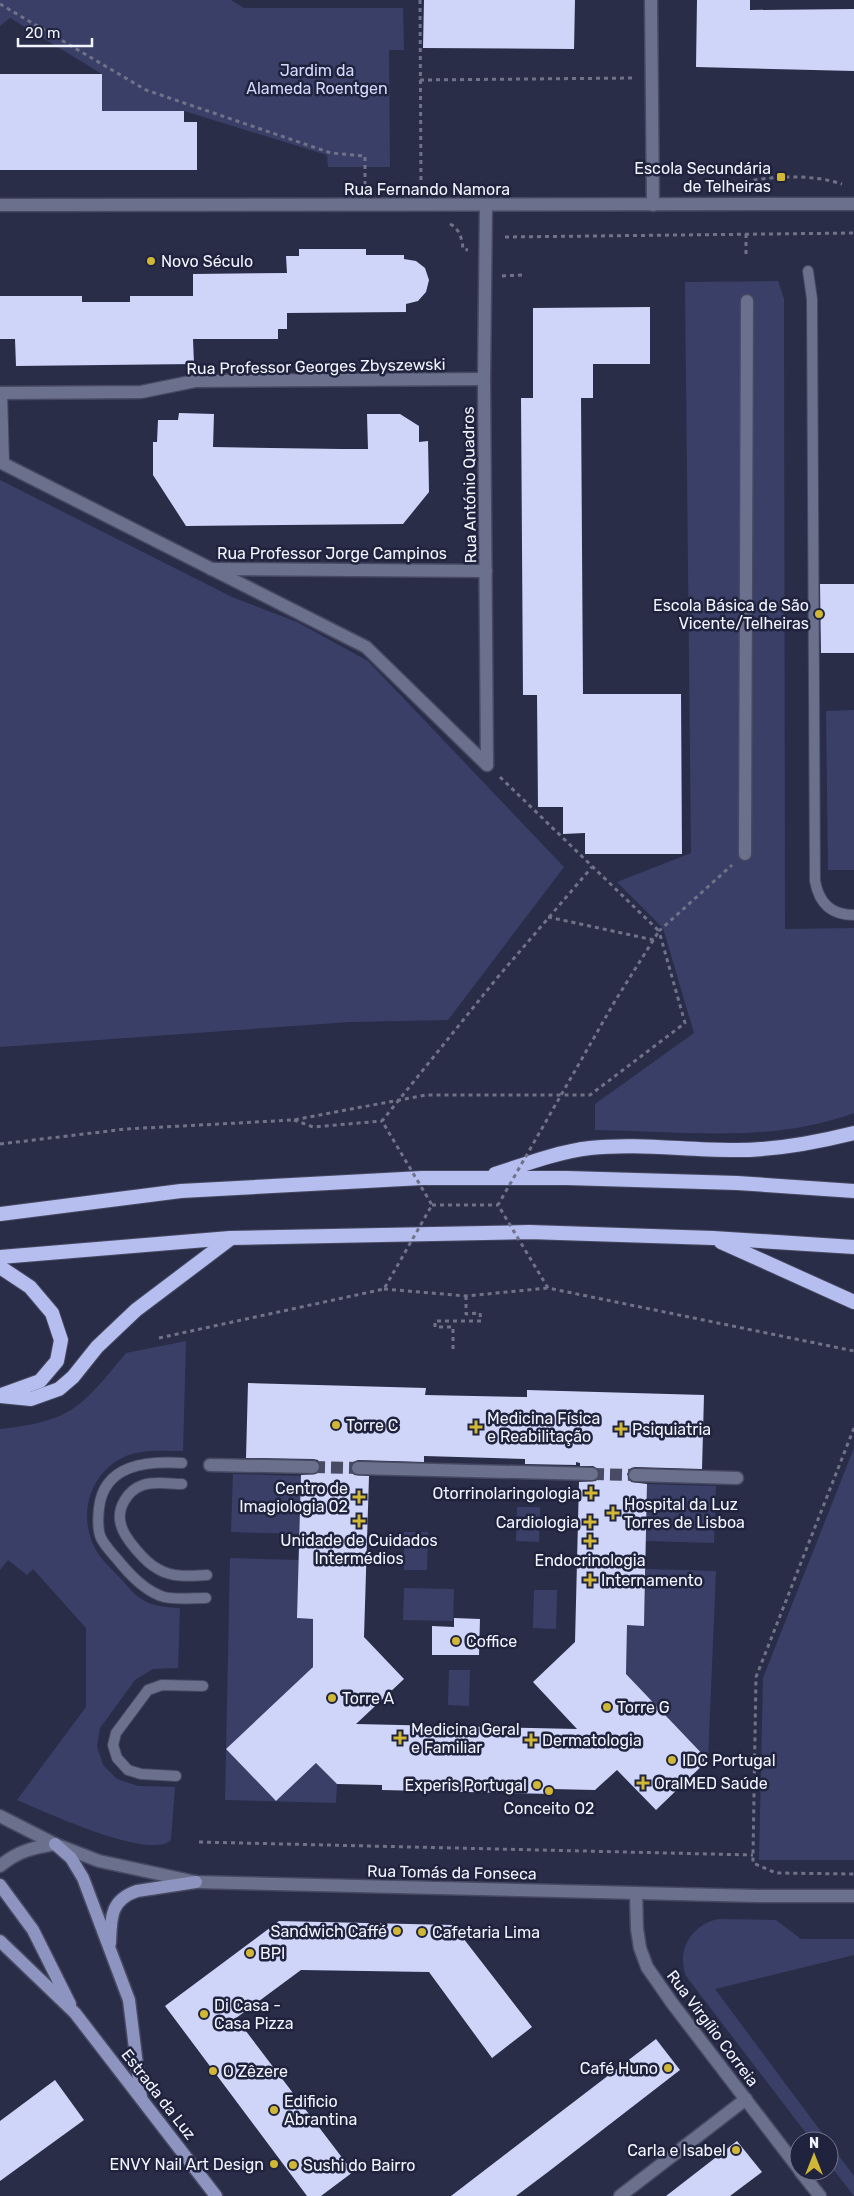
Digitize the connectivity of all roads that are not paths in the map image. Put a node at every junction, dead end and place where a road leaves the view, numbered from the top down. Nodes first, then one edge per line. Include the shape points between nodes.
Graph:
1 (651, 0) edge
2 (653, 204) junction
3 (854, 204) edge
4 (0, 205) edge
5 (486, 205) junction
6 (808, 271) dead end
7 (746, 301) dead end
8 (484, 379) junction
9 (1, 393) edge
10 (2, 462) edge
11 (208, 568) junction
12 (486, 571) junction
13 (487, 765) joint
14 (745, 854) road end
15 (854, 915) edge
16 (854, 1133) edge
17 (482, 1178) junction
18 (854, 1191) edge
19 (0, 1214) edge
20 (230, 1238) junction
21 (713, 1238) junction
22 (854, 1247) edge
23 (0, 1257) edge
24 (0, 1268) edge
25 (854, 1302) edge
26 (0, 1396) edge
27 (182, 1463) dead end
28 (210, 1465) dead end
29 (313, 1467) tunnel mouth
30 (358, 1468) tunnel mouth
31 (592, 1474) tunnel mouth
32 (635, 1475) tunnel mouth
33 (737, 1478) dead end
34 (182, 1484) dead end
35 (207, 1576) dead end
36 (206, 1598) dead end
37 (203, 1686) dead end
38 (176, 1776) dead end
39 (0, 1816) edge
40 (55, 1844) junction
41 (0, 1866) edge
42 (196, 1882) junction
43 (0, 1885) edge
44 (636, 1893) junction
45 (854, 1896) edge
46 (0, 1941) edge
47 (109, 1948) junction
48 (75, 2013) junction
49 (142, 2098) junction
50 (746, 2099) junction
51 (789, 2156) edge
52 (808, 2181) edge
53 (216, 2196) edge
54 (620, 2196) edge
55 (820, 2196) edge

1 - 2 street
2 - 3 street, Rua Fernando Namora
2 - 5 street, Rua Fernando Namora
4 - 5 street, Rua Fernando Namora
5 - 8 street, Rua António Quadros
6 - 15 lane via 812,299 815,881 821,901 831,911
7 - 14 street
8 - 9 street, Rua Professor Georges Zbyszewski via 195,381 141,392
8 - 12 street, Rua António Quadros
9 - 10 lane
10 - 11 street, Rua Professor Jorge Campinos
11 - 12 street, Rua Professor Jorge Campinos
11 - 13 street, Rua Professor Jorge Campinos via 366,647
12 - 13 street, Rua António Quadros
16 - 17 highway via 801,1145 763,1149 591,1148 557,1153
17 - 18 highway via 728,1183
17 - 19 highway via 422,1178 181,1191
20 - 21 highway via 529,1232
20 - 23 highway
20 - 26 highway via 136,1310 59,1389 31,1399
21 - 22 highway
21 - 25 highway
24 - 26 highway via 30,1287 52,1313 61,1340 56,1361 40,1381
27 - 36 lane via 158,1461 140,1464 114,1477 100,1500 98,1526 105,1545 131,1576 150,1591 165,1597
28 - 29 street
30 - 31 street
32 - 33 street
34 - 35 lane via 146,1484 134,1489 122,1505 120,1525 125,1536 157,1569 183,1576
37 - 38 lane via 162,1685 148,1690 116,1732 113,1745 117,1758 128,1770
39 - 40 street, Rua Tomás da Fonseca
40 - 41 street via 13,1855
40 - 42 street, Rua Tomás da Fonseca via 99,1861
40 - 47 main road via 71,1858 83,1878
42 - 44 street, Rua Tomás da Fonseca
42 - 47 main road via 137,1891 119,1901 111,1917
43 - 48 main road, Estrada da Luz via 33,1930
44 - 45 street, Rua Tomás da Fonseca
44 - 50 street, Rua Virgílio Correia via 640,1948 648,1967
46 - 48 main road, Estrada da Luz
47 - 49 main road via 130,2000
48 - 49 main road, Estrada da Luz
49 - 53 main road, Estrada da Luz
50 - 51 street, Rua Virgílio Correia
50 - 54 street
52 - 55 street, Rua Virgílio Correia

